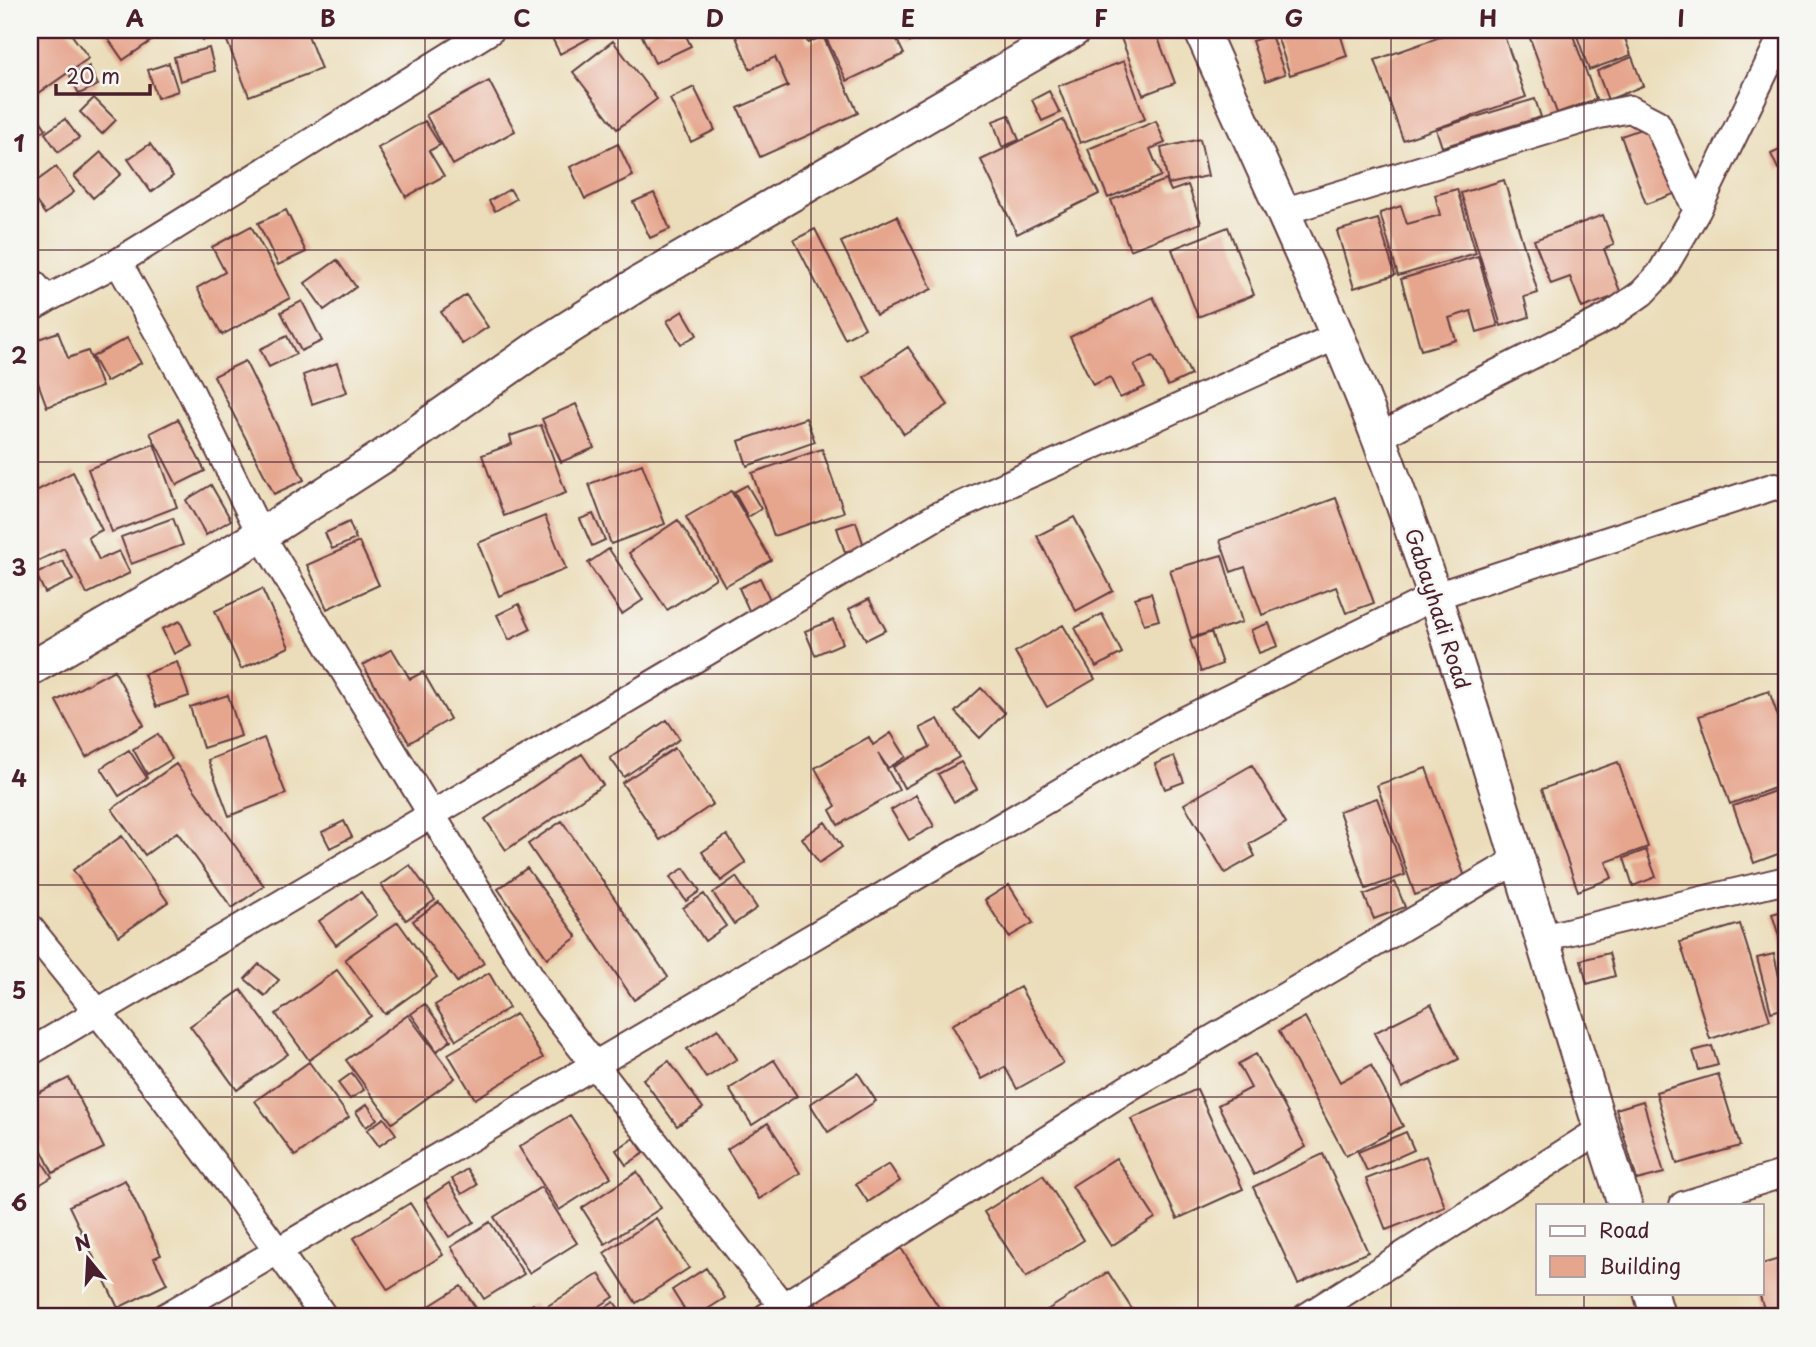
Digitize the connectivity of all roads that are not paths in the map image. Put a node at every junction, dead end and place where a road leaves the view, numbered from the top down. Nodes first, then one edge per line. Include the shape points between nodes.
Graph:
1 (491, 30) edge
2 (1074, 30) edge
3 (1201, 30) edge
4 (1785, 30) edge
5 (1697, 211) junction
6 (1282, 212) junction
7 (118, 262) junction
8 (35, 296) edge
9 (1337, 336) junction
10 (1378, 438) junction
11 (1786, 489) edge
12 (261, 535) junction
13 (1435, 596) junction
14 (30, 669) edge
15 (429, 814) junction
16 (1517, 860) junction
17 (1786, 880) edge
18 (30, 928) edge
19 (1542, 938) junction
20 (97, 1010) junction
21 (30, 1052) edge
22 (594, 1065) junction
23 (1600, 1130) junction
24 (1786, 1173) edge
25 (1625, 1204) edge
26 (1686, 1204) edge
27 (278, 1250) junction
28 (1651, 1294) edge
29 (780, 1313) edge
30 (164, 1317) edge
31 (324, 1317) edge
32 (1306, 1317) edge
33 (1658, 1317) edge

1 - 7 street
2 - 12 street via 641,282
3 - 6 street, Gabayhadi Road
4 - 5 street
5 - 6 street via 1657,123 1630,109
5 - 10 street via 1660,274 1642,293 1608,317
6 - 9 street, Gabayhadi Road
7 - 8 street
7 - 12 street via 189,388
9 - 10 street, Gabayhadi Road
9 - 15 street via 937,516
10 - 13 street, Gabayhadi Road
11 - 13 street via 1775,486
12 - 14 street
12 - 15 street
13 - 16 street, Gabayhadi Road
13 - 22 street via 1167,729
15 - 20 street
15 - 22 street via 548,1005
16 - 19 street, Gabayhadi Road
16 - 29 street via 1130,1087
17 - 19 street
18 - 20 street
19 - 23 street, Gabayhadi Road
20 - 21 street
20 - 27 street
22 - 27 street
22 - 29 street
23 - 25 street, Gabayhadi Road
23 - 32 street
24 - 26 street
27 - 30 street
27 - 31 street
28 - 33 street

